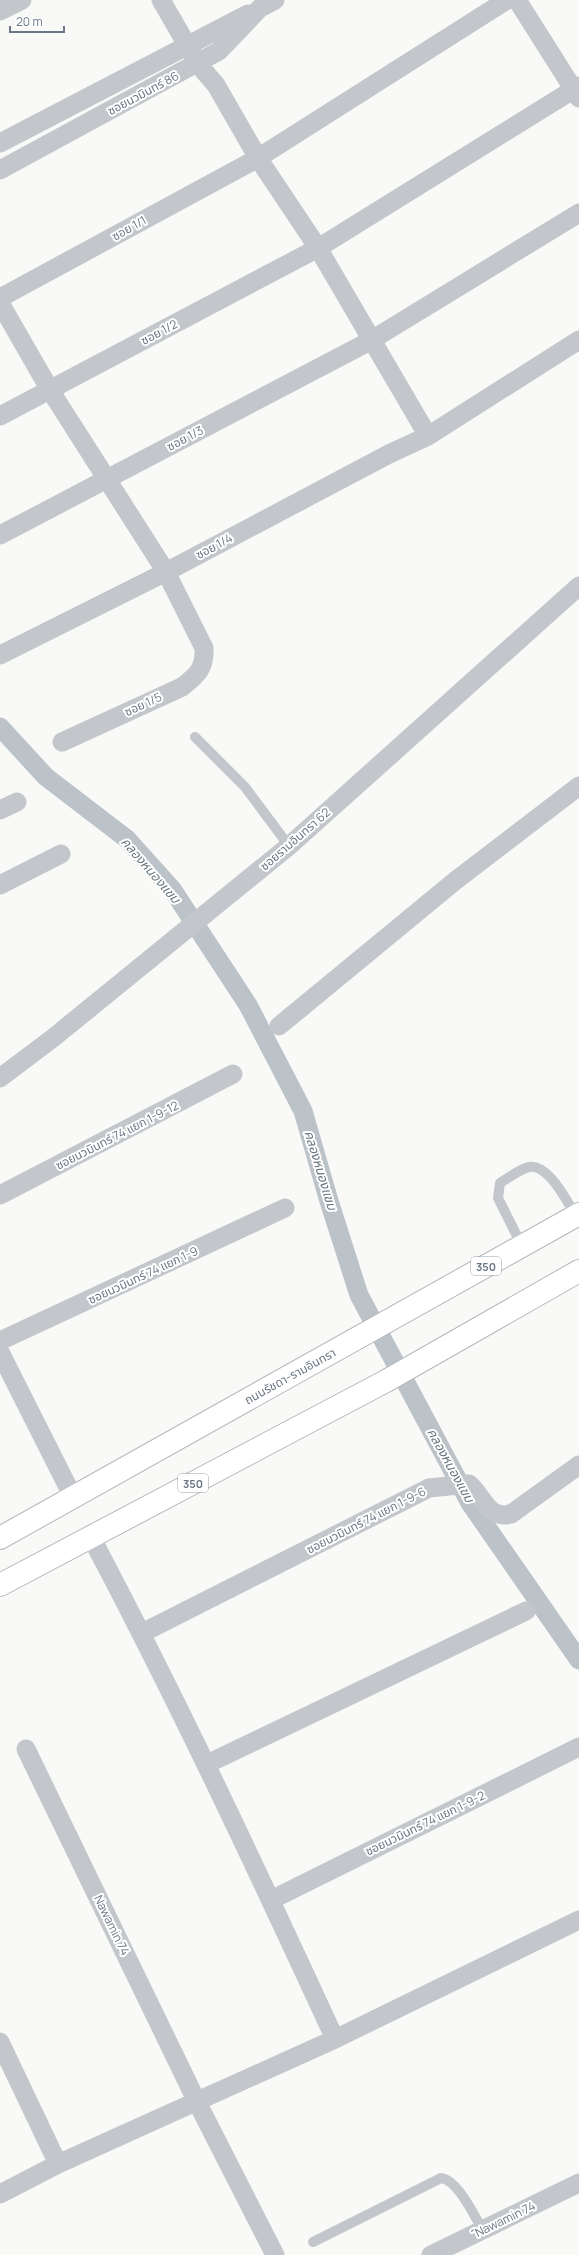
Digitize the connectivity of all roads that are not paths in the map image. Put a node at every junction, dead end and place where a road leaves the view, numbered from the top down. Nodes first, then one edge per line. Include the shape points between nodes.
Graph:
1 (22, 0) edge
2 (161, 0) edge
3 (507, 0) edge
4 (517, 0) edge
5 (267, 4) edge
6 (0, 11) edge
7 (188, 47) junction
8 (198, 64) junction
9 (577, 92) edge
10 (0, 143) edge
11 (258, 158) junction
12 (0, 170) edge
13 (579, 213) edge
14 (318, 248) junction
15 (0, 298) edge
16 (0, 303) edge
17 (579, 340) edge
18 (370, 341) junction
19 (50, 390) junction
20 (0, 416) edge
21 (428, 436) junction
22 (108, 479) junction
23 (0, 535) edge
24 (166, 572) junction
25 (579, 586) edge
26 (0, 655) edge
27 (195, 738) dead end
28 (62, 742) dead end
29 (579, 786) edge
30 (17, 802) dead end
31 (0, 810) edge
32 (289, 846) junction
33 (61, 854) dead end
34 (0, 885) edge
35 (279, 1026) dead end
36 (234, 1074) dead end
37 (0, 1078) edge
38 (0, 1195) edge
39 (285, 1208) dead end
40 (578, 1214) edge
41 (522, 1246) junction
42 (579, 1271) edge
43 (0, 1341) edge
44 (0, 1352) edge
45 (579, 1465) edge
46 (73, 1497) junction
47 (91, 1537) junction
48 (0, 1538) edge
49 (0, 1584) edge
50 (526, 1611) dead end
51 (142, 1633) junction
52 (579, 1747) edge
53 (26, 1749) dead end
54 (207, 1764) junction
55 (271, 1900) junction
56 (579, 1920) edge
57 (335, 2039) junction
58 (0, 2042) edge
59 (197, 2102) junction
60 (58, 2164) junction
61 (579, 2183) edge
62 (0, 2194) edge
63 (483, 2230) junction
64 (313, 2242) dead end
65 (275, 2255) edge
66 (431, 2255) edge

1 - 6 street
2 - 7 street
3 - 11 street, ซอย 1/1
4 - 9 street
5 - 7 street, ซอยนวมินทร์ 86
5 - 8 street, ซอยนวมินทร์ 86 via 219,52
7 - 8 street
7 - 10 street, ซอยนวมินทร์ 86
8 - 11 street via 216,85
8 - 12 street, ซอยนวมินทร์ 86
9 - 14 street, ซอย 1/2
11 - 14 street
11 - 15 street, ซอย 1/1
13 - 18 street, ซอย 1/3
14 - 18 street
14 - 19 street, ซอย 1/2
16 - 19 street
17 - 21 street, ซอย 1/4
18 - 21 street
18 - 22 street, ซอย 1/3
19 - 20 street, ซอย 1/2
19 - 22 street
21 - 24 street, ซอย 1/4
22 - 23 street, ซอย 1/3
22 - 24 street
24 - 26 street, ซอย 1/4
24 - 28 street, ซอย 1/5 via 204,648 205,661 196,676 182,687
25 - 32 street, ซอยรามอินทรา 62
27 - 32 lane via 245,787
29 - 35 street via 455,881
30 - 31 street
32 - 37 street, ซอยรามอินทรา 62
33 - 34 street
36 - 38 street, ซอยนวมินทร์ 74 แยก 1-9-12
39 - 43 street, ซอยนวมินทร์ 74 แยก 1-9
40 - 41 main road, ถนนรัชดา-รามอินทรา / 350
40 - 41 lane via 547,1171 539,1167 529,1167 517,1173 500,1183 497,1190 498,1198
41 - 46 main road, ถนนรัชดา-รามอินทรา / 350
42 - 47 main road, 350 via 386,1381
44 - 46 street
45 - 51 street, ซอยนวมินทร์ 74 แยก 1-9-6 via 511,1514 501,1517 494,1514 469,1484 429,1488
46 - 48 main road, ถนนรัชดา-รามอินทรา / 350
47 - 49 main road, 350
47 - 51 street
50 - 54 street
51 - 54 street
52 - 55 street, ซอยนวมินทร์ 74 แยก 1-9-2
53 - 59 street, Nawamin 74
54 - 55 street
55 - 57 street
56 - 57 street
57 - 59 street
58 - 60 street
59 - 60 street
59 - 65 street, Nawamin 74
60 - 62 street
61 - 63 street, ์Nawamin 74
63 - 64 lane via 457,2187 448,2179 441,2178
63 - 66 street, ์Nawamin 74

